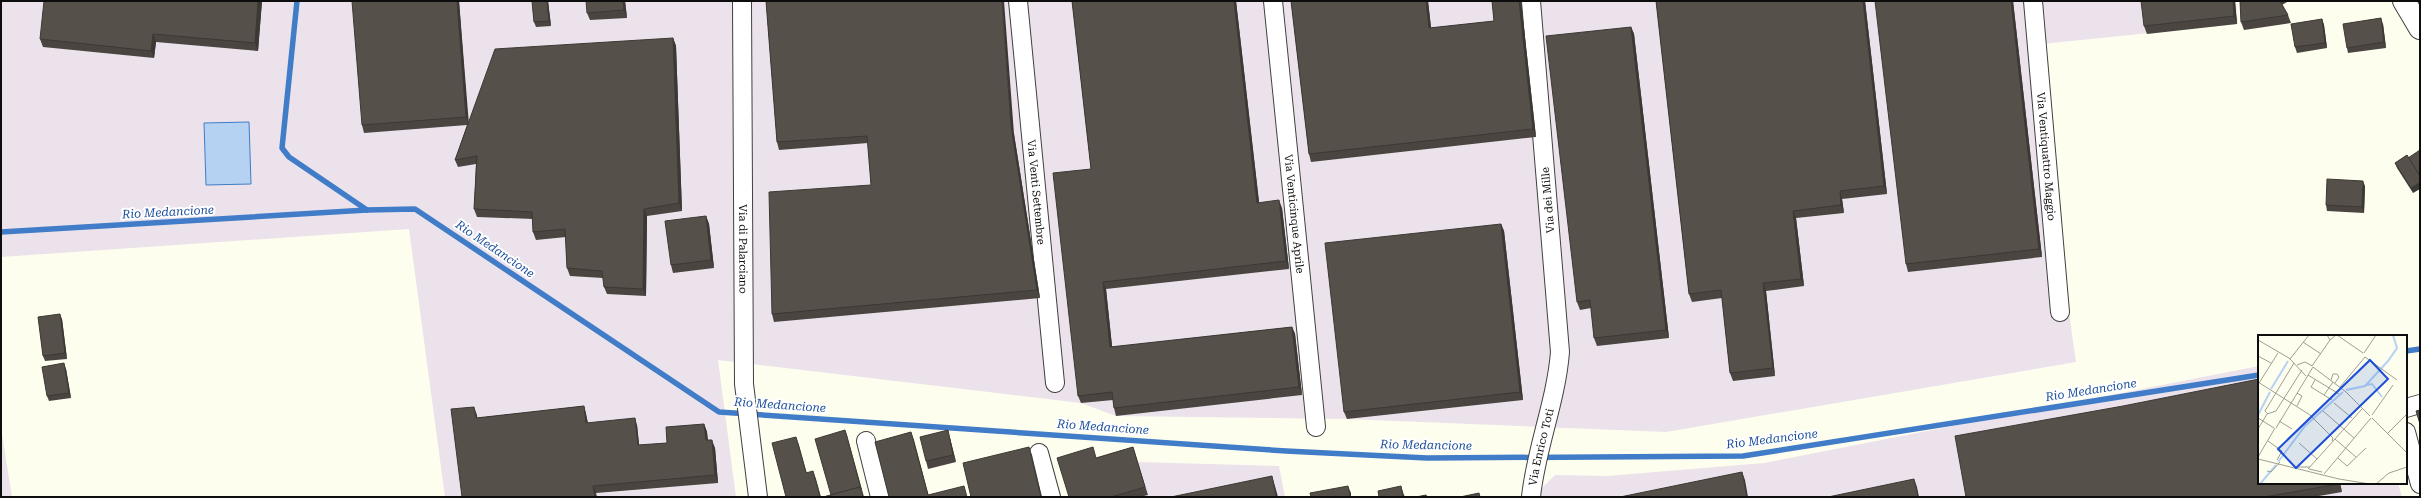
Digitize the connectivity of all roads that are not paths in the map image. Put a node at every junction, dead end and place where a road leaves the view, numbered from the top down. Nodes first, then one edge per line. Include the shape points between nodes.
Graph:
1 (1018, 1) edge
2 (1273, 1) edge
3 (1531, 1) edge
4 (2033, 1) edge
5 (2404, 1) edge
6 (743, 2) edge
7 (2420, 28) edge
8 (2060, 312) dead end
9 (1055, 383) dead end
10 (1553, 398) joint
11 (2420, 404) edge
12 (2407, 408) edge
13 (1316, 428) dead end
14 (2407, 436) edge
15 (866, 441) dead end
16 (1039, 453) dead end
17 (2420, 484) edge
18 (758, 497) edge
19 (880, 497) edge
20 (1051, 497) edge
21 (1531, 497) edge

1 - 9 street, Via Venti Settembre
2 - 13 street, Via Venticinque Aprile
3 - 10 street, Via dei Mille via 1560,352
4 - 8 street, Via Ventiquattro Maggio
5 - 7 street
6 - 18 street, Via di Palarciano via 744,384
10 - 21 street, Via Enrico Toti via 1533,477
11 - 12 street
14 - 17 street
15 - 19 street
16 - 20 street

